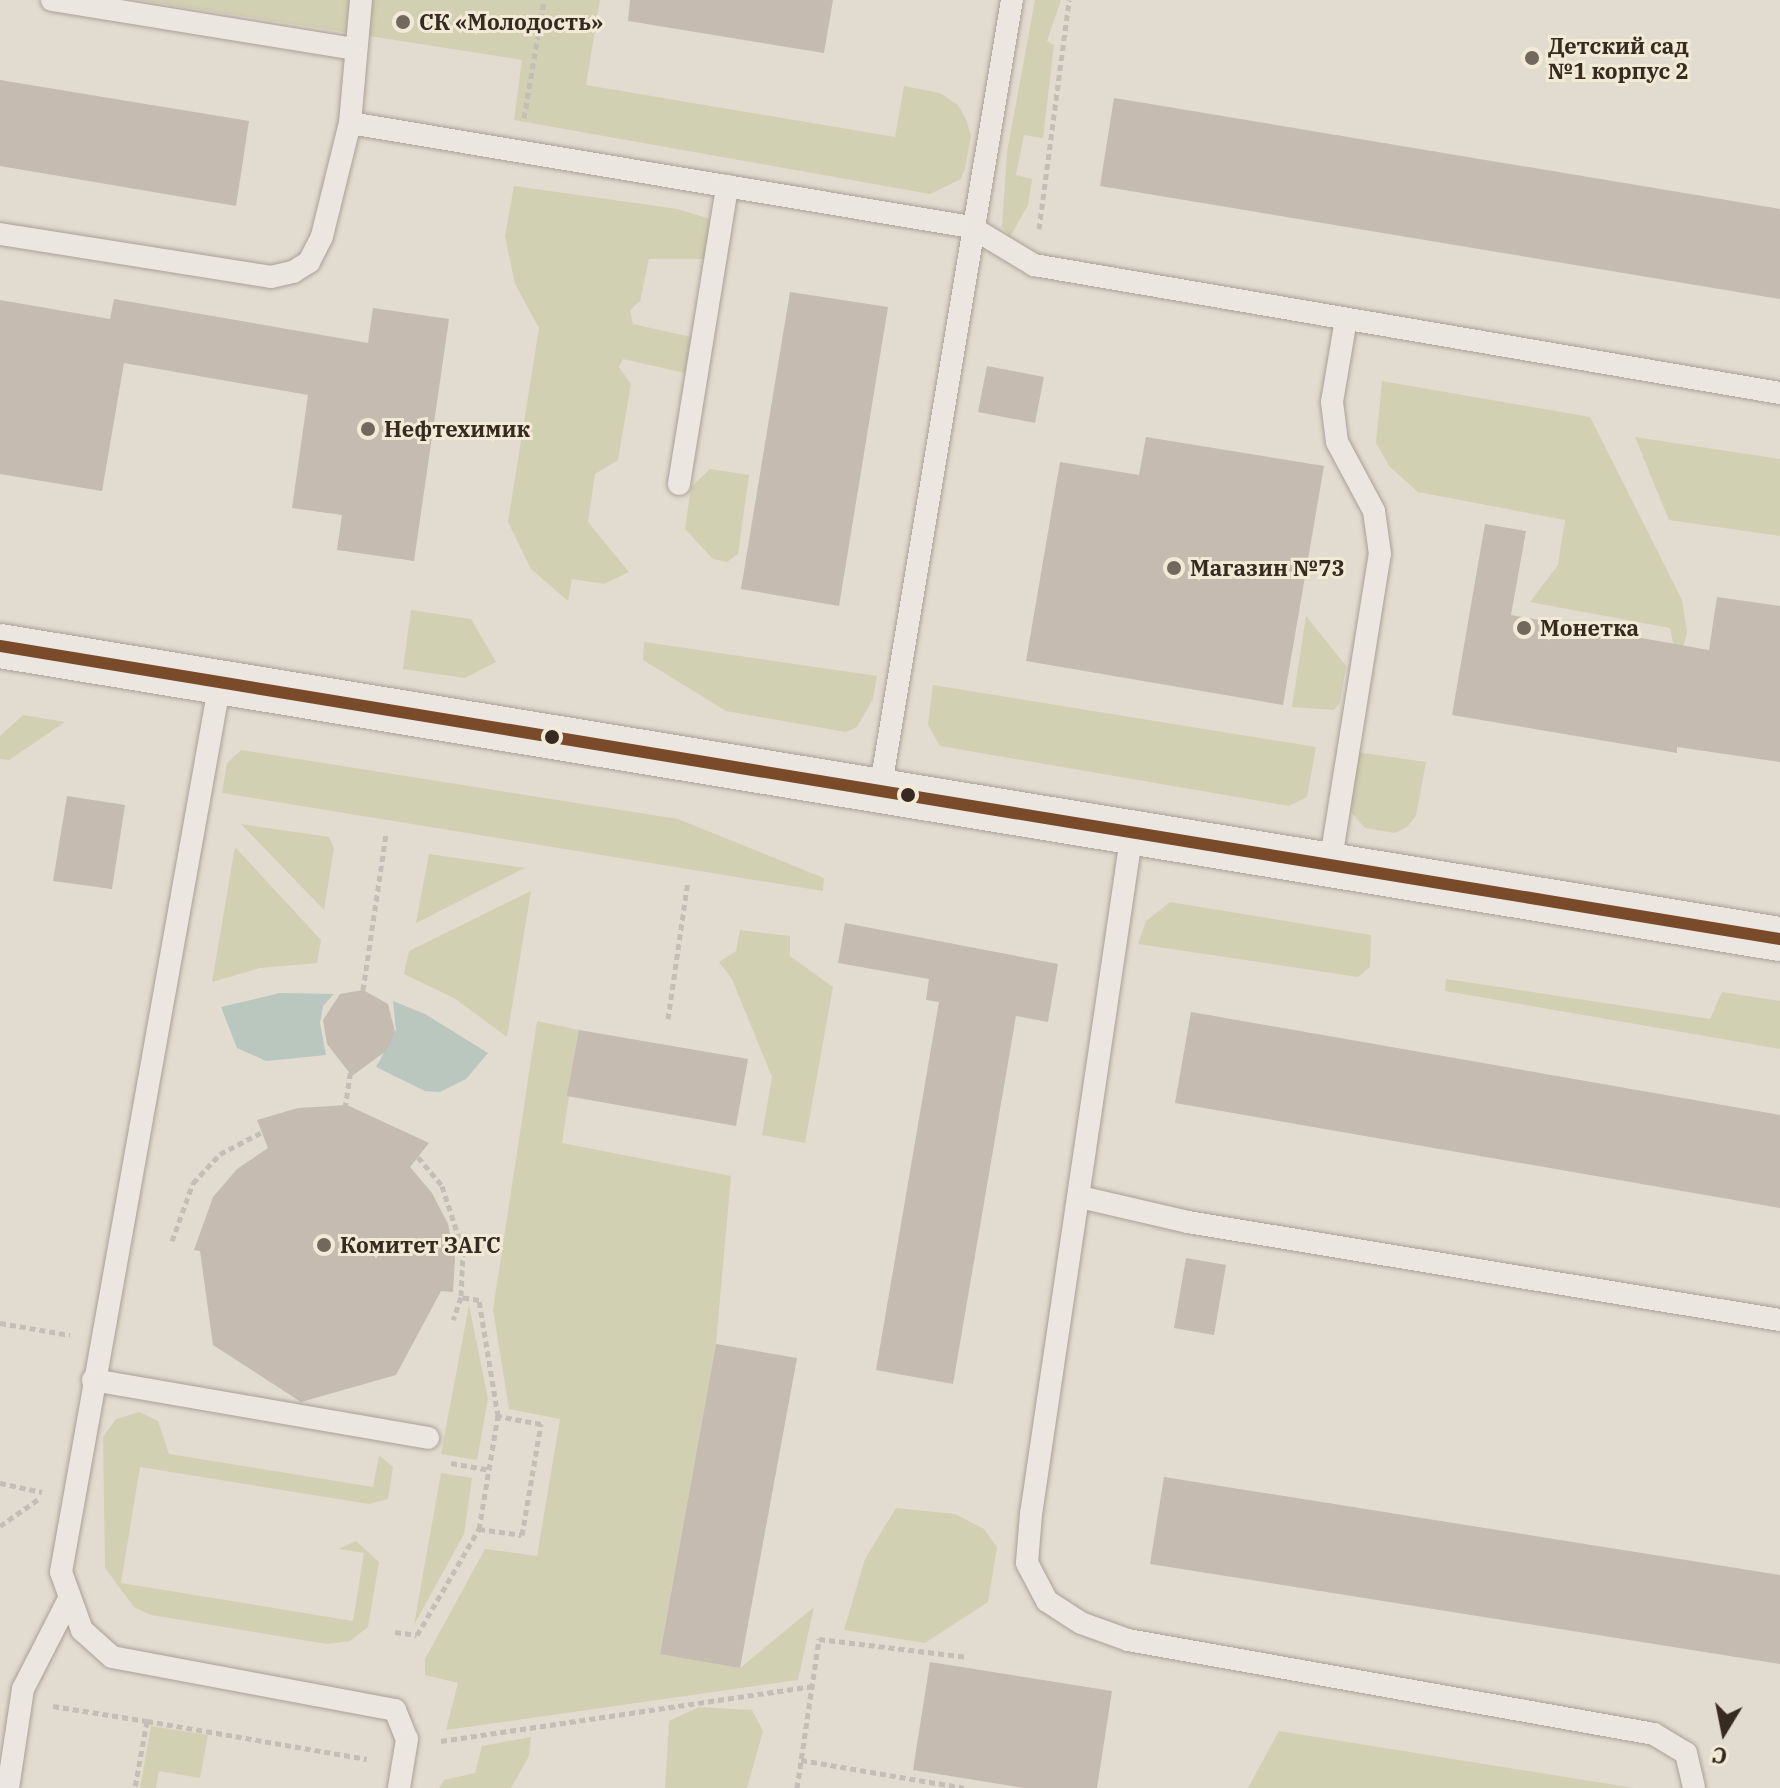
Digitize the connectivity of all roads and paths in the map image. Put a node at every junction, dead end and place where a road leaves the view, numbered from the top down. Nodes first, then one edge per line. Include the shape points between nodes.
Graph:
1 (52, 0) edge
2 (361, 0) edge
3 (544, 0) edge
4 (1012, 0) edge
5 (1069, 0) edge
6 (356, 49) junction
7 (350, 123) junction
8 (517, 150) junction
9 (727, 186) junction
10 (971, 227) junction
11 (0, 234) edge
12 (1034, 265) junction
13 (1346, 319) junction
14 (1780, 393) edge
15 (679, 484) dead end
16 (0, 646) edge
17 (220, 682) junction
18 (880, 791) junction
19 (1132, 832) junction
20 (386, 834) dead end
21 (1330, 865) junction
22 (688, 881) dead end
23 (1780, 939) edge
24 (363, 990) dead end
25 (668, 1019) dead end
26 (352, 1062) dead end
27 (345, 1108) dead end
28 (262, 1132) dead end
29 (418, 1157) dead end
30 (1080, 1197) junction
31 (172, 1241) dead end
32 (461, 1297) junction
33 (453, 1320) dead end
34 (1780, 1320) edge
35 (0, 1323) edge
36 (59, 1333) dead end
37 (93, 1380) junction
38 (498, 1416) junction
39 (428, 1438) dead end
40 (437, 1461) dead end
41 (489, 1470) junction
42 (0, 1483) edge
43 (0, 1526) edge
44 (479, 1529) junction
45 (68, 1601) junction
46 (395, 1632) dead end
47 (968, 1657) dead end
48 (812, 1686) junction
49 (52, 1693) dead end
50 (147, 1721) junction
51 (436, 1742) dead end
52 (366, 1758) dead end
53 (801, 1760) junction
54 (8, 1788) edge
55 (135, 1788) edge
56 (399, 1788) edge
57 (797, 1788) edge
58 (964, 1788) edge
59 (1694, 1788) edge

1 - 6 lane
2 - 6 lane
3 - 8 path
4 - 10 lane
5 - 12 path
6 - 7 lane
7 - 8 lane
7 - 11 lane via 322,236 309,262 293,272 271,277
8 - 9 lane
9 - 10 lane
9 - 15 lane
10 - 12 lane
10 - 18 lane
12 - 13 lane
13 - 14 lane
13 - 21 lane via 1332,402 1337,442 1374,511 1380,554
16 - 17 main road
17 - 18 main road
17 - 37 lane
18 - 19 main road
19 - 21 main road
19 - 30 lane
20 - 24 path
21 - 23 main road
22 - 25 path
26 - 27 path
28 - 31 path via 220,1154 193,1183
29 - 32 path via 442,1186 454,1214 463,1250
30 - 34 lane via 1188,1222
30 - 59 lane via 1030,1526 1027,1563 1047,1601 1081,1623 1128,1640 1654,1734 1686,1753
32 - 33 path
32 - 38 path via 479,1300
35 - 36 path
37 - 39 lane
37 - 45 lane via 64,1535 61,1572
38 - 41 path
38 - 44 path via 541,1424 532,1479 522,1535
40 - 41 path
41 - 44 path
42 - 43 path via 47,1493
44 - 46 path via 417,1635
45 - 54 lane via 23,1689
45 - 56 lane via 82,1630 112,1657 395,1710 407,1739
47 - 48 path via 819,1639
48 - 51 path
48 - 53 path
49 - 50 path via 49,1705
50 - 52 path via 353,1761
50 - 55 path
53 - 57 path
53 - 58 path

